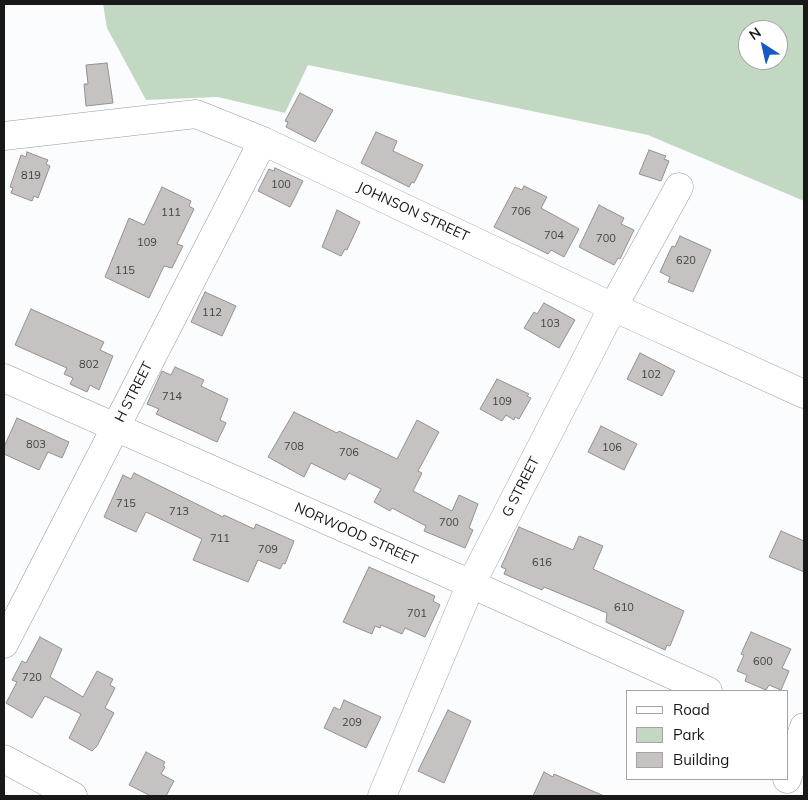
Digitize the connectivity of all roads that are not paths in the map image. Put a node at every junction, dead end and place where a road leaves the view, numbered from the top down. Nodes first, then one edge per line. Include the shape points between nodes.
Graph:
1 (4, 136) edge
2 (264, 141) junction
3 (679, 187) dead end
4 (613, 307) junction
5 (4, 378) edge
6 (804, 394) edge
7 (115, 428) junction
8 (471, 584) junction
9 (4, 644) edge
10 (706, 690) edge
11 (799, 730) edge
12 (4, 759) edge
13 (788, 775) edge
14 (787, 780) edge
15 (73, 796) edge
16 (382, 796) edge
17 (781, 796) edge

1 - 2 street, JOHNSON STREET via 196,114
2 - 4 street, JOHNSON STREET
2 - 7 street, H STREET
3 - 4 street, G STREET
4 - 6 street, JOHNSON STREET
4 - 8 street, G STREET
5 - 7 street, NORWOOD STREET
7 - 8 street, NORWOOD STREET
7 - 9 street, H STREET
8 - 10 street, NORWOOD STREET
8 - 16 street, G STREET
11 - 13 street
12 - 15 street
14 - 17 street

